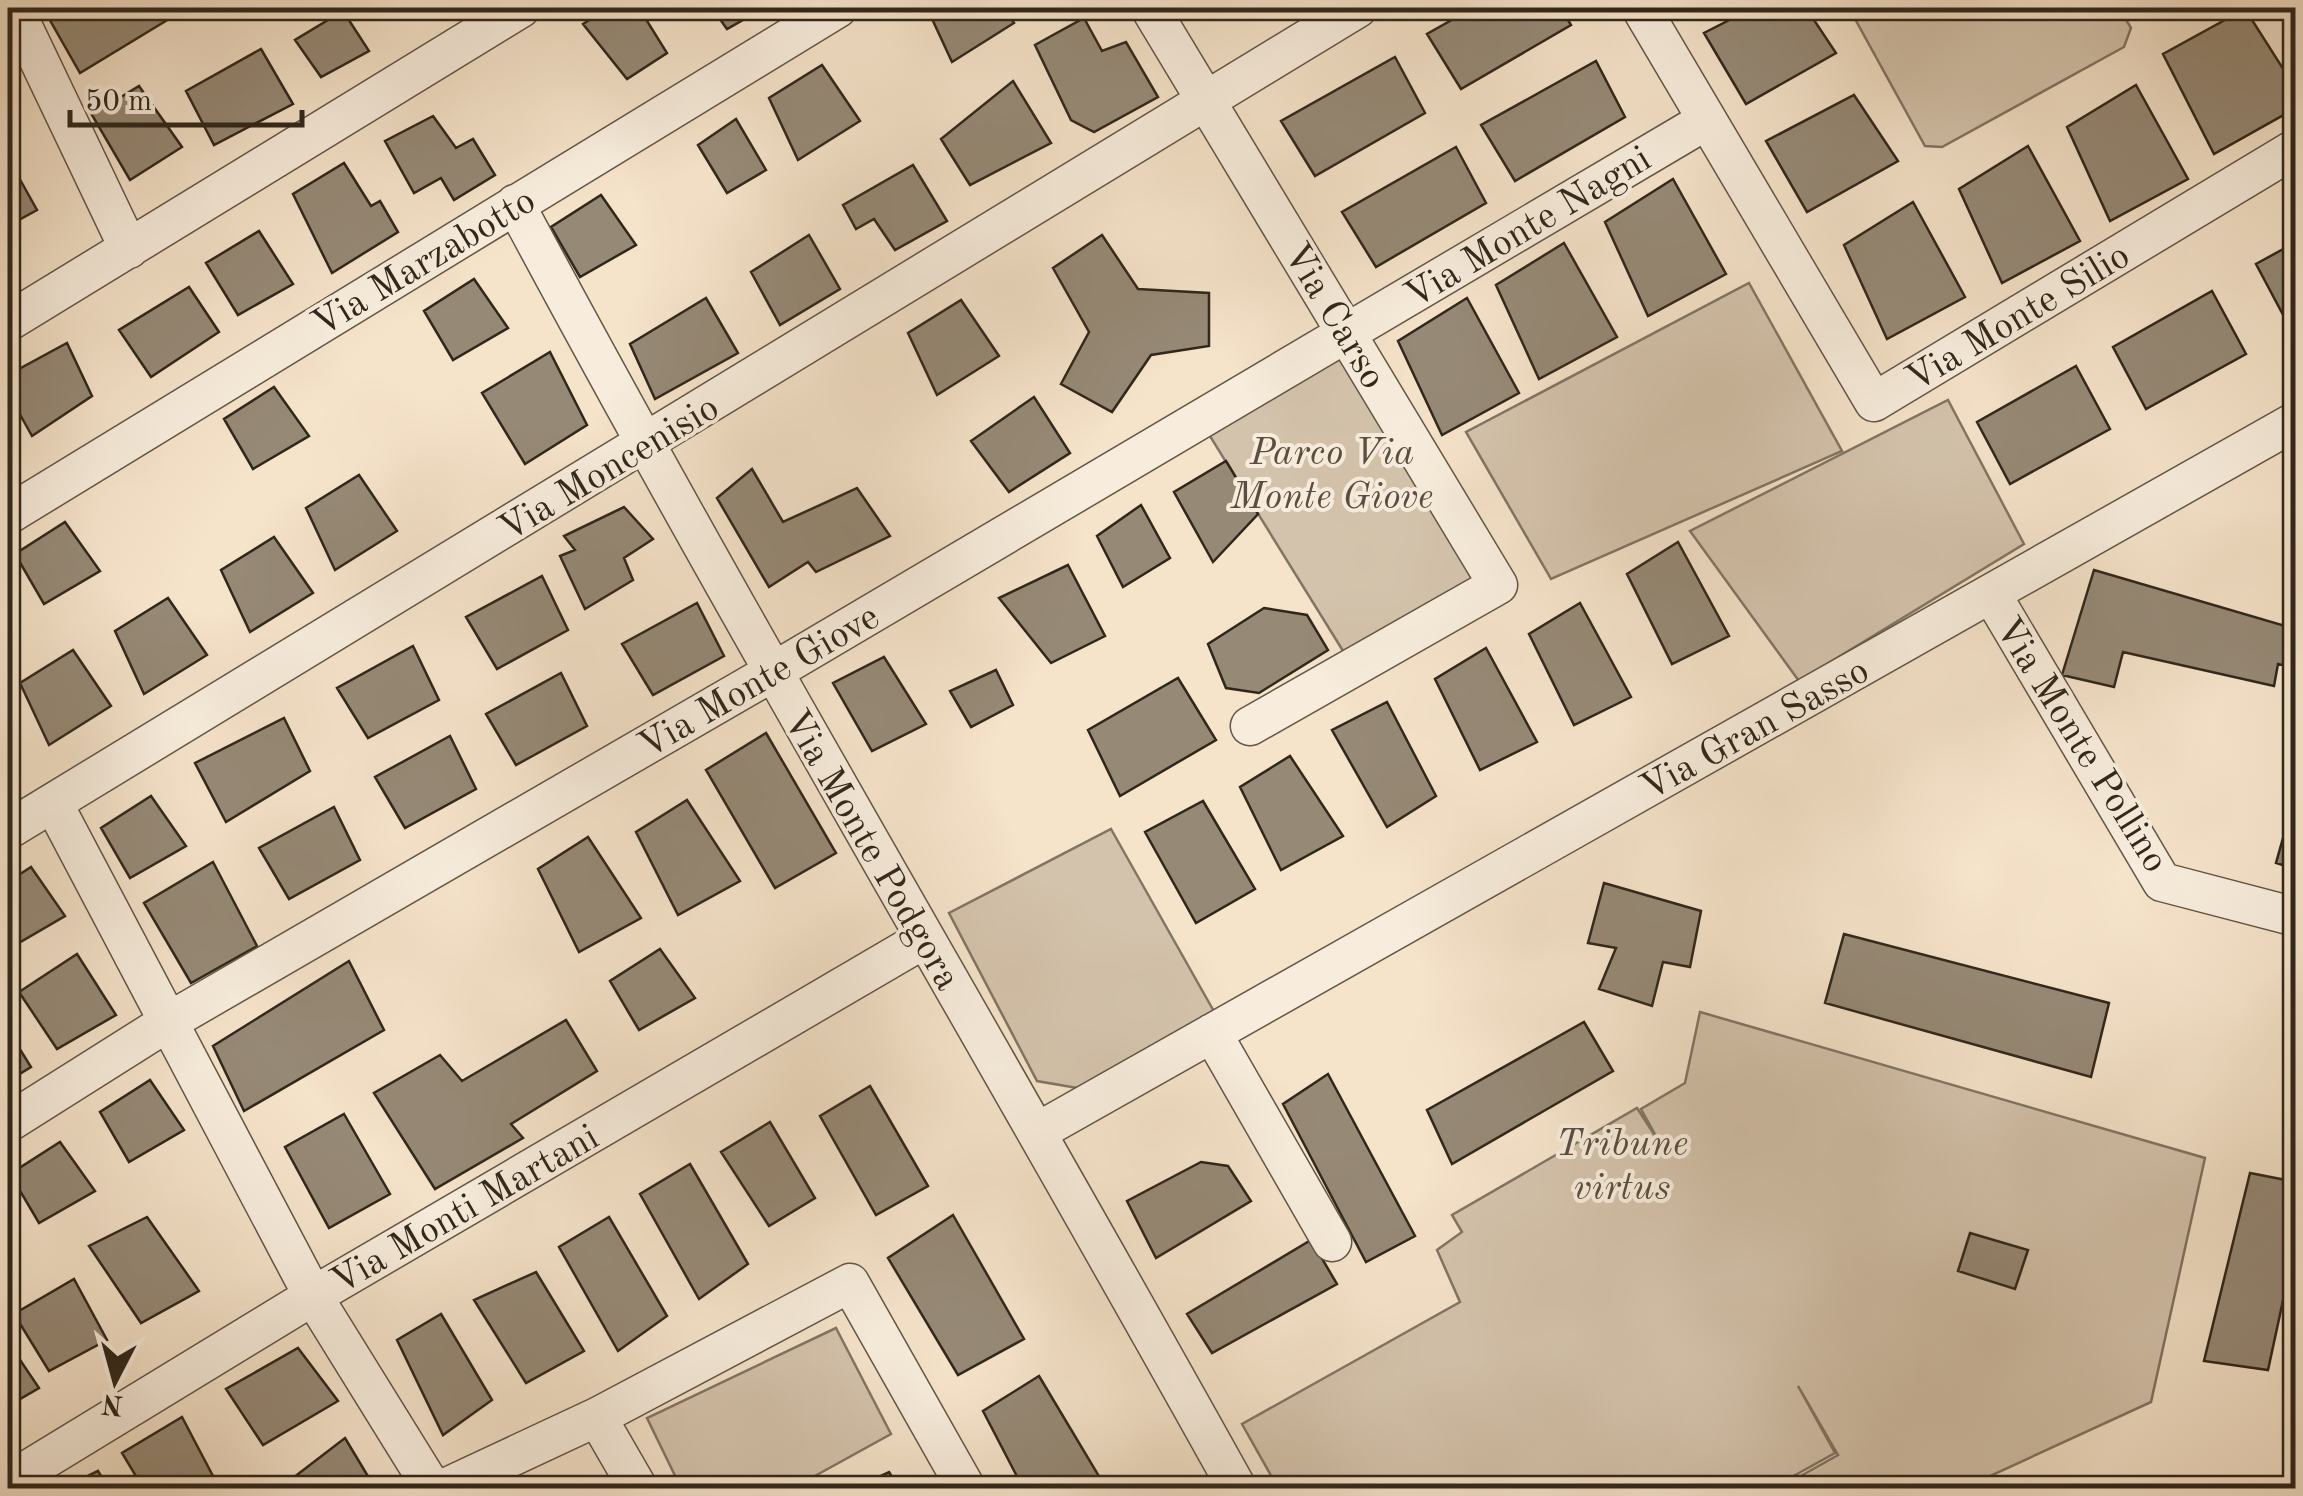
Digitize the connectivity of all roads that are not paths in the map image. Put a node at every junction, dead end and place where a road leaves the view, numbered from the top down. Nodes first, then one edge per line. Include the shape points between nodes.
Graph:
1 (14, 8) edge
2 (521, 8) edge
3 (838, 8) edge
4 (1150, 8) edge
5 (1358, 8) edge
6 (1642, 8) edge
7 (1205, 98) junction
8 (1707, 120) junction
9 (2296, 148) edge
10 (515, 204) junction
11 (129, 249) junction
12 (8, 322) edge
13 (1346, 333) junction
14 (2296, 421) edge
15 (645, 446) junction
16 (8, 515) edge
17 (1992, 594) junction
18 (771, 673) junction
19 (1250, 726) dead end
20 (53, 803) junction
21 (8, 830) edge
22 (2296, 918) edge
23 (924, 939) junction
24 (168, 1022) junction
25 (1212, 1033) junction
26 (8, 1123) edge
27 (1038, 1131) junction
28 (1332, 1242) dead end
29 (313, 1296) junction
30 (596, 1417) junction
31 (8, 1482) edge
32 (432, 1488) edge
33 (445, 1488) edge
34 (638, 1488) edge
35 (966, 1488) edge
36 (1238, 1488) edge

1 - 11 street
2 - 11 street
3 - 10 street, Via Marzabotto
4 - 7 street, Via Carso
5 - 7 street, Via Moncenisio
6 - 8 street, Via Monte Silio
7 - 13 street, Via Carso
7 - 15 street, Via Moncenisio
8 - 9 street, Via Monte Silio via 1874,402
8 - 13 street, Via Monte Nagni
10 - 15 street, Via Monte Podgora
10 - 16 street, Via Marzabotto
11 - 12 street
13 - 18 street, Via Monte Giove
13 - 19 street, Via Carso via 1498,585
14 - 17 street, Via Gran Sasso
15 - 18 street, Via Monte Podgora
15 - 20 street, Via Moncenisio
17 - 22 street, Via Monte Pollino via 2162,882
17 - 25 street, Via Gran Sasso
18 - 23 street, Via Monte Podgora
18 - 24 street, Via Monte Giove
20 - 21 street, Via Moncenisio
20 - 24 street
23 - 27 street, Via Monte Podgora
23 - 29 street, Via Monti Martani
24 - 26 street, Via Monte Giove
24 - 29 street
25 - 27 street, Via Gran Sasso
25 - 28 street
27 - 36 street, Via Monte Podgora
29 - 31 street, Via Monti Martani
29 - 32 street
30 - 33 street
30 - 34 street
30 - 35 street via 850,1283

